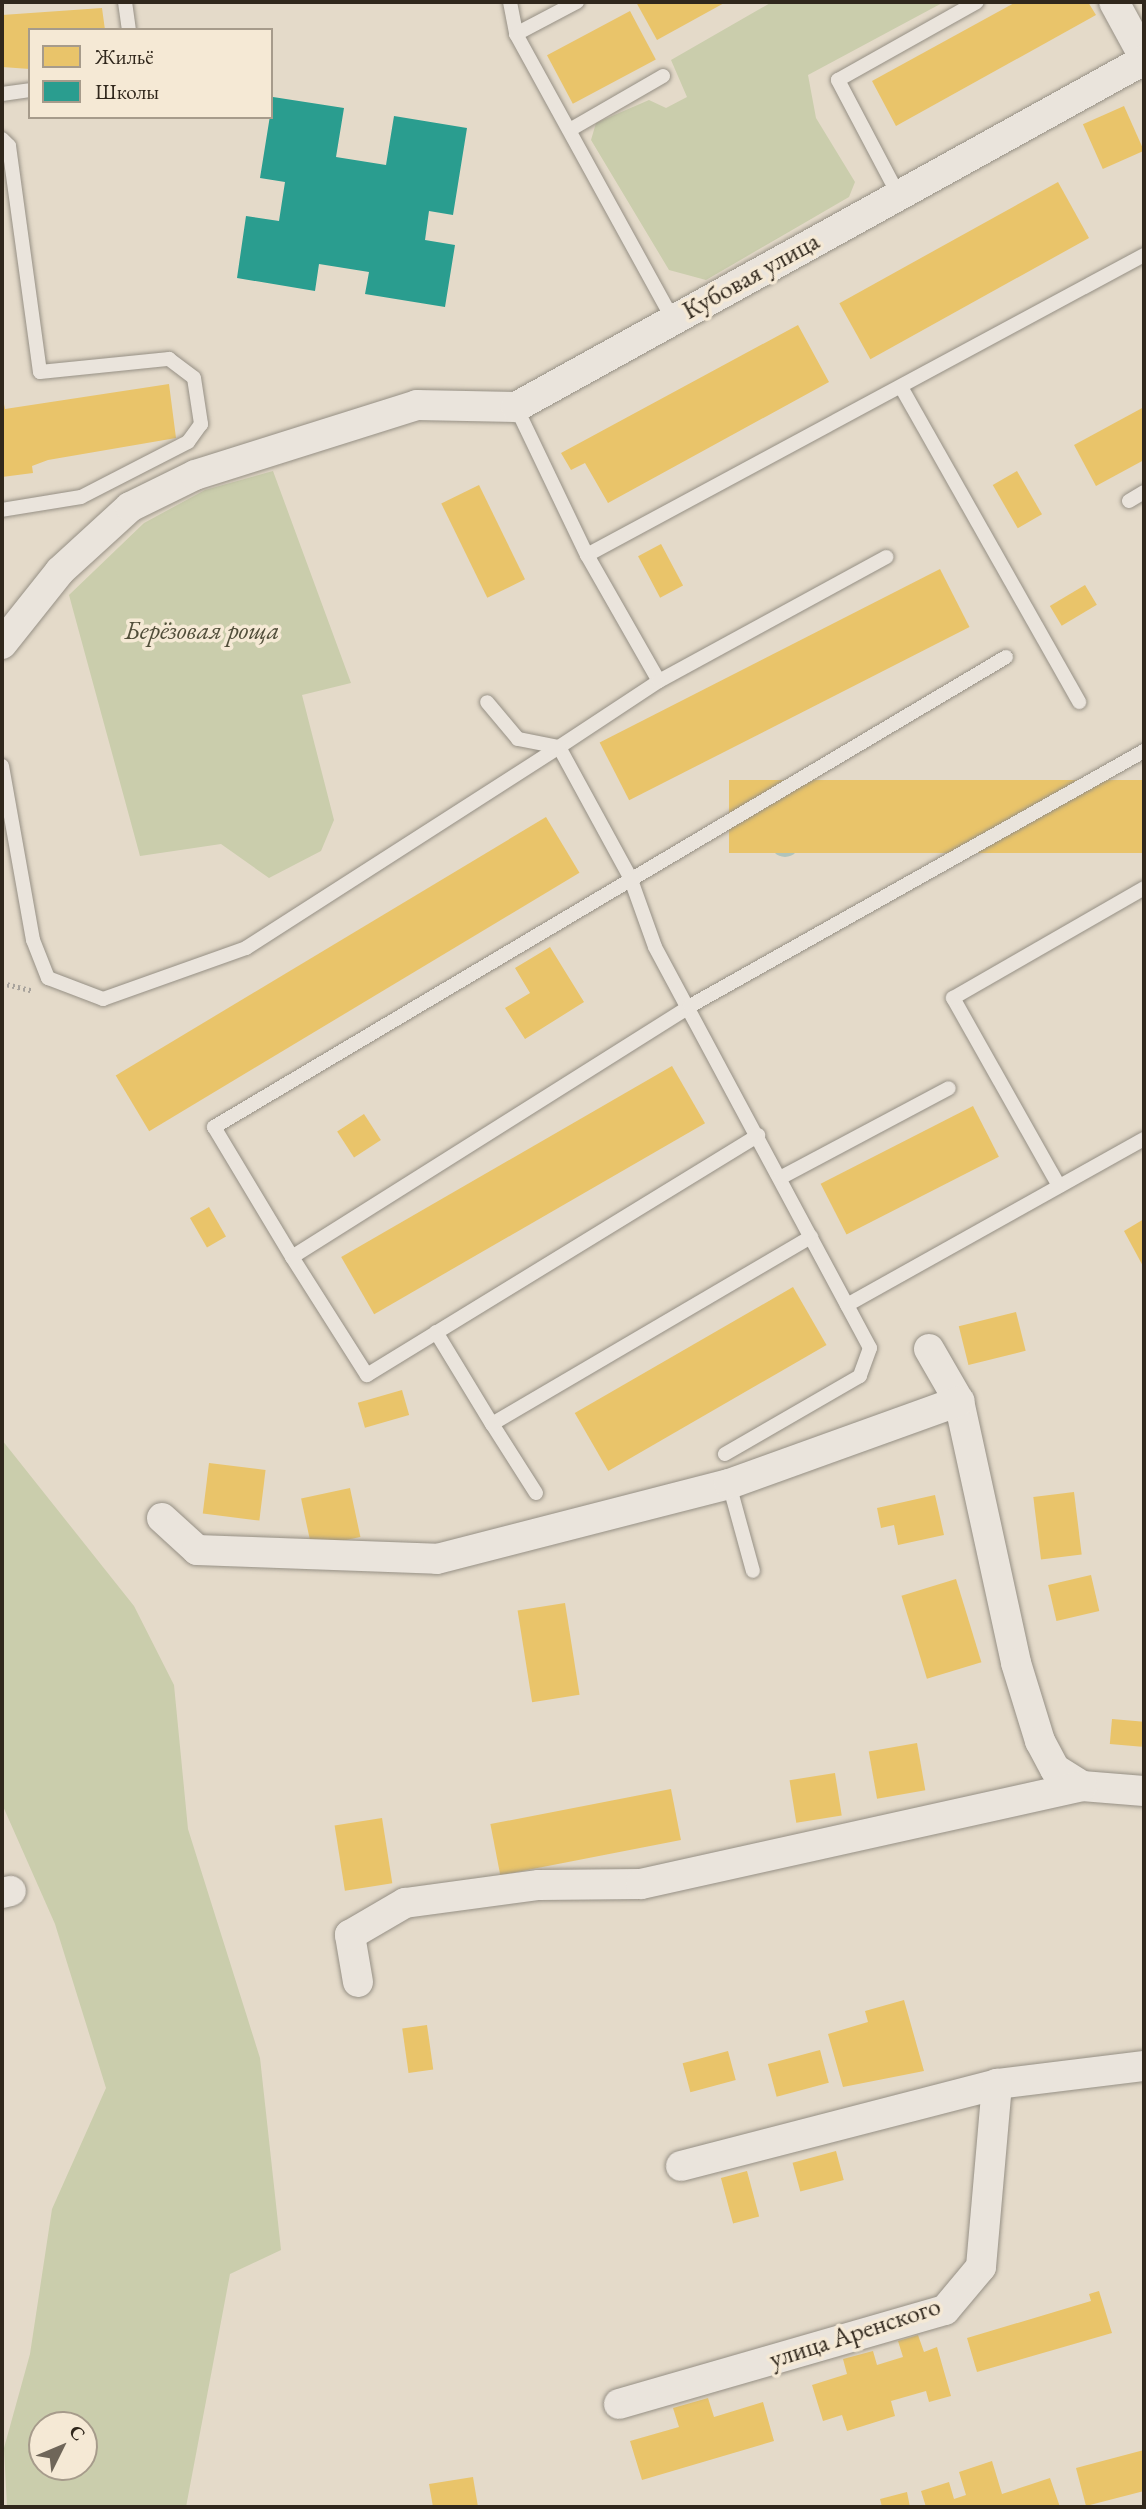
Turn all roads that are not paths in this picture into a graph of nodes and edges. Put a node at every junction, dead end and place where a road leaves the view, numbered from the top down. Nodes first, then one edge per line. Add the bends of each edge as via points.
1 (124, 2) edge
2 (510, 2) edge
3 (577, 2) edge
4 (977, 2) edge
5 (1114, 2) edge
6 (130, 28) edge
7 (516, 34) junction
8 (1144, 58) edge
9 (663, 76) dead end
10 (28, 90) edge
11 (2, 94) edge
12 (573, 128) junction
13 (2, 139) edge
14 (898, 194) junction
15 (1144, 255) edge
16 (673, 320) junction
17 (901, 387) junction
18 (516, 407) junction
19 (1144, 492) edge
20 (1129, 501) dead end
21 (2, 510) edge
22 (587, 555) junction
23 (886, 557) dead end
24 (2, 644) edge
25 (1006, 657) dead end
26 (659, 681) junction
27 (487, 702) dead end
28 (1079, 702) dead end
29 (559, 747) junction
30 (1144, 751) edge
31 (2, 766) edge
32 (630, 877) junction
33 (1144, 888) edge
34 (690, 1006) junction
35 (950, 1088) dead end
36 (758, 1136) junction
37 (1144, 1139) edge
38 (780, 1178) junction
39 (1059, 1186) junction
40 (811, 1237) junction
41 (292, 1257) junction
42 (847, 1305) junction
43 (436, 1332) junction
44 (929, 1349) dead end
45 (959, 1401) junction
46 (492, 1424) junction
47 (725, 1454) dead end
48 (729, 1484) junction
49 (536, 1493) dead end
50 (162, 1518) dead end
51 (753, 1571) dead end
52 (1082, 1786) junction
53 (1144, 1791) edge
54 (358, 1982) dead end
55 (1144, 2066) edge
56 (997, 2084) junction
57 (681, 2166) dead end
58 (619, 2404) dead end

1 - 6 lane
2 - 7 lane, Кубовая улица
3 - 7 lane
4 - 14 lane via 838,80
5 - 8 street, Кубовая улица
7 - 12 lane, Кубовая улица
8 - 14 street, Кубовая улица
9 - 12 lane
10 - 11 lane
12 - 16 lane, Кубовая улица
13 - 21 lane via 9,146 40,372 169,359 194,378 201,424 188,442 81,497
14 - 16 street, Кубовая улица
15 - 17 lane
16 - 18 street
17 - 22 lane
17 - 28 lane
18 - 22 lane
18 - 24 street via 417,405 195,475 130,507 60,571
19 - 20 lane
22 - 26 lane
23 - 26 lane
25 - 32 lane
26 - 29 lane
27 - 29 lane via 518,739
29 - 31 lane via 246,948 103,999 48,978 33,940
29 - 32 lane
30 - 34 lane
32 - 34 lane via 655,947
32 - 41 lane via 214,1127
33 - 39 lane via 953,998
34 - 36 lane
34 - 41 lane
35 - 38 lane
36 - 38 lane
36 - 43 lane
37 - 39 lane
38 - 40 lane
39 - 42 lane
40 - 42 lane
40 - 46 lane
41 - 43 lane via 367,1375
42 - 47 lane via 870,1348 860,1376
43 - 46 lane
44 - 45 street
45 - 48 street
45 - 52 street via 1016,1663 1040,1741 1055,1769
46 - 49 lane
48 - 50 street via 437,1559 197,1550
48 - 51 lane
52 - 53 street
52 - 54 street via 641,1884 539,1885 405,1903 350,1935
55 - 56 street
56 - 57 street
56 - 58 street, улица Аренского via 981,2267 945,2310

